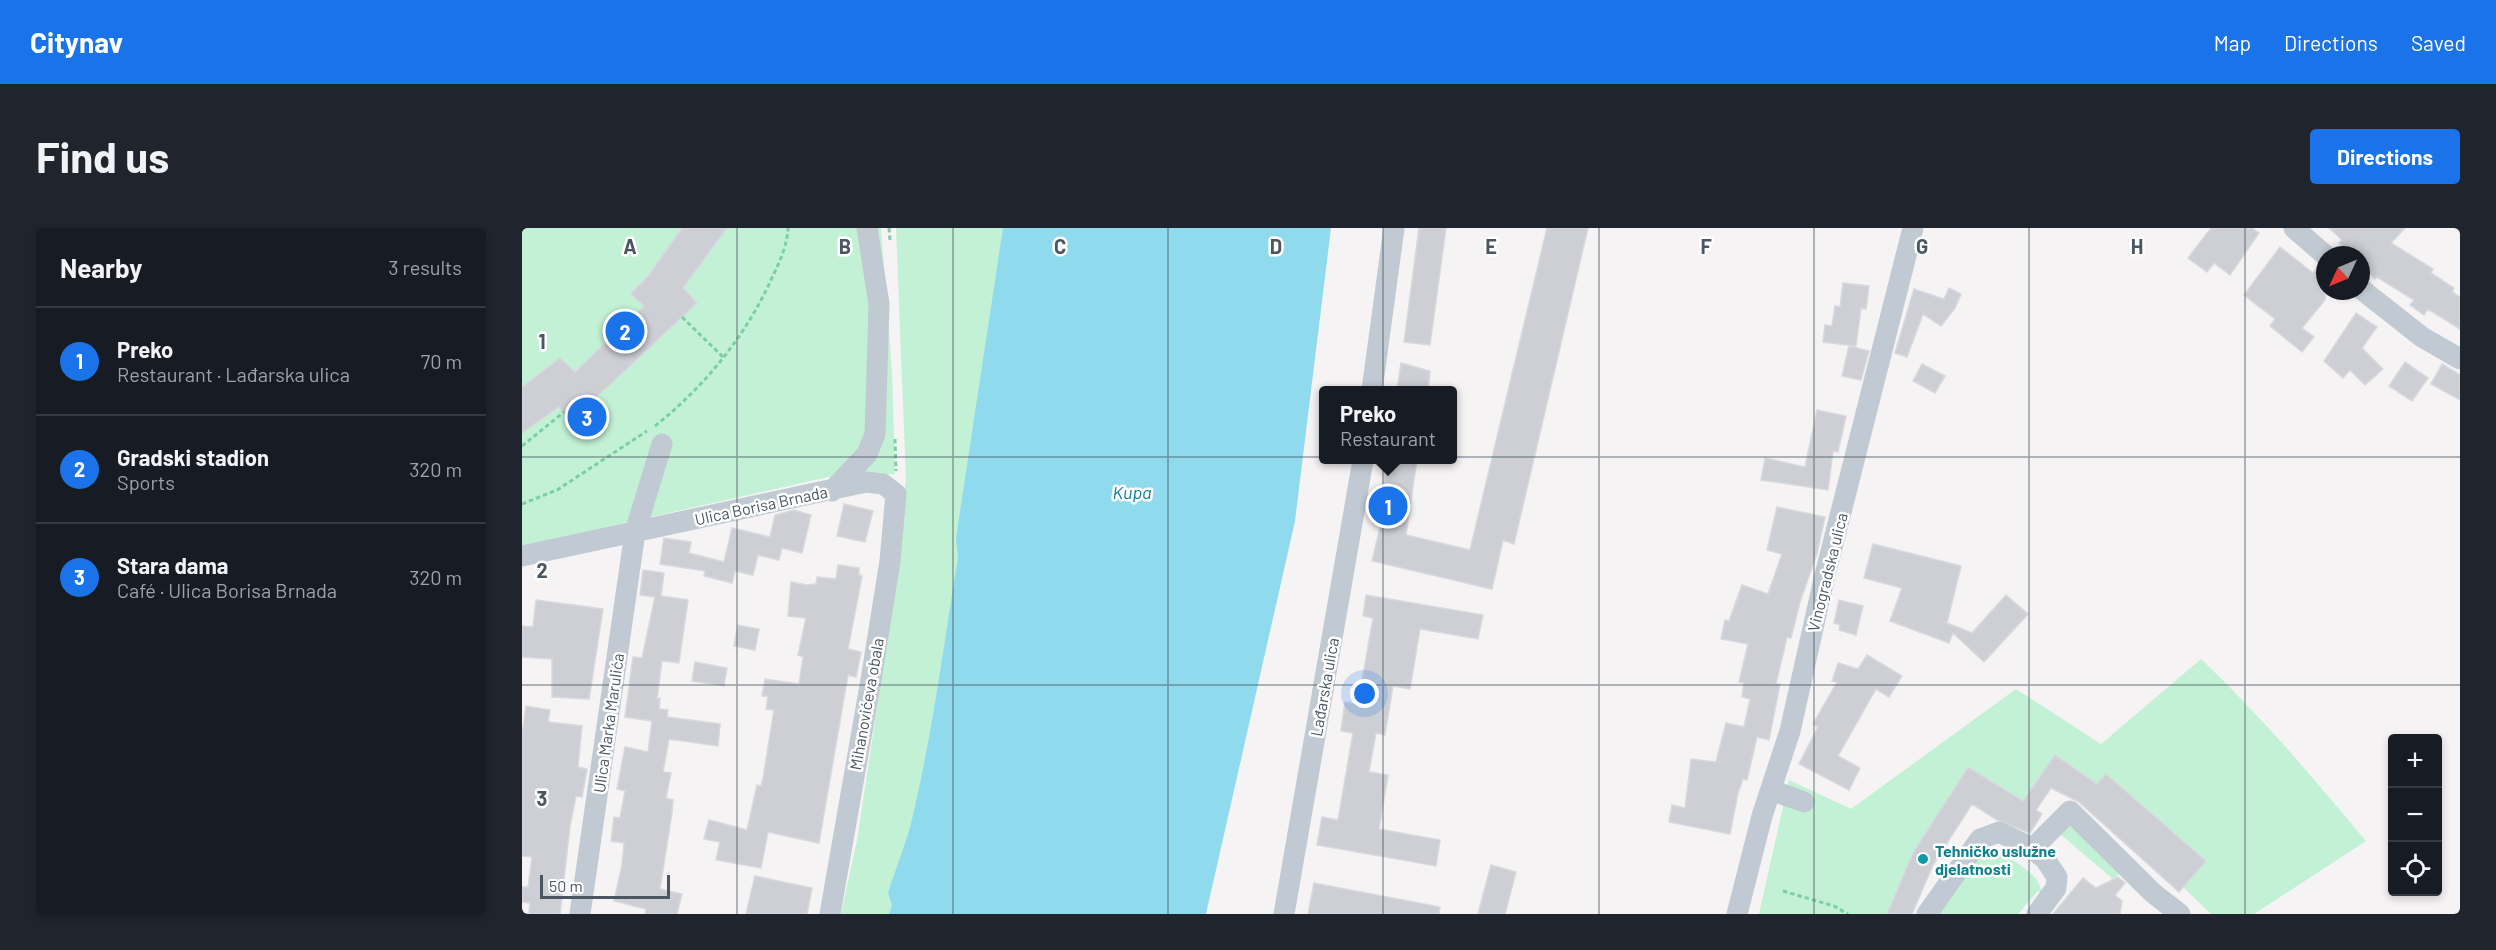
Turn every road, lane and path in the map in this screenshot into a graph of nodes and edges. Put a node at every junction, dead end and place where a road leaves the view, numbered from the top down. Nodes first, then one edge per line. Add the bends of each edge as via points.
1 (788, 228) edge
2 (867, 228) edge
3 (1394, 228) edge
4 (1913, 228) edge
5 (2294, 228) edge
6 (2316, 247) edge
7 (2370, 296) edge
8 (682, 317) dead end
9 (723, 357) junction
10 (2460, 359) edge
11 (1373, 386) edge
12 (564, 412) dead end
13 (662, 444) dead end
14 (522, 446) edge
15 (1362, 464) edge
16 (831, 491) junction
17 (522, 504) edge
18 (635, 532) junction
19 (522, 556) edge
20 (1771, 790) junction
21 (1804, 802) dead end
22 (2028, 846) junction
23 (1783, 891) dead end
24 (1934, 911) edge
25 (580, 914) edge
26 (830, 914) edge
27 (1284, 914) edge
28 (1737, 914) edge
29 (1848, 914) edge
30 (2037, 914) edge
31 (2180, 914) edge

1 - 9 path via 779,264 755,314
2 - 16 street, Ulica Borisa Brnada via 879,304 875,434 867,454
3 - 11 street
4 - 20 street, Vinogradska ulica via 1790,730
5 - 6 street
7 - 10 street via 2422,337
8 - 9 path
9 - 17 path via 693,392 654,427 557,490
12 - 14 path
13 - 18 street, Ulica Marka Marulića
15 - 27 street, Lađarska ulica
16 - 18 street, Ulica Borisa Brnada
16 - 26 street, Mihanovićeva obala via 866,482 883,484 896,494 890,561
18 - 19 street, Ulica Borisa Brnada
18 - 25 street, Ulica Marka Marulića
20 - 21 street
20 - 28 street, Vinogradska ulica
22 - 24 street via 1998,832 1980,839
22 - 30 street via 2045,859 2057,877 2056,888
22 - 31 street via 2042,841 2070,811 2153,893
23 - 29 path

